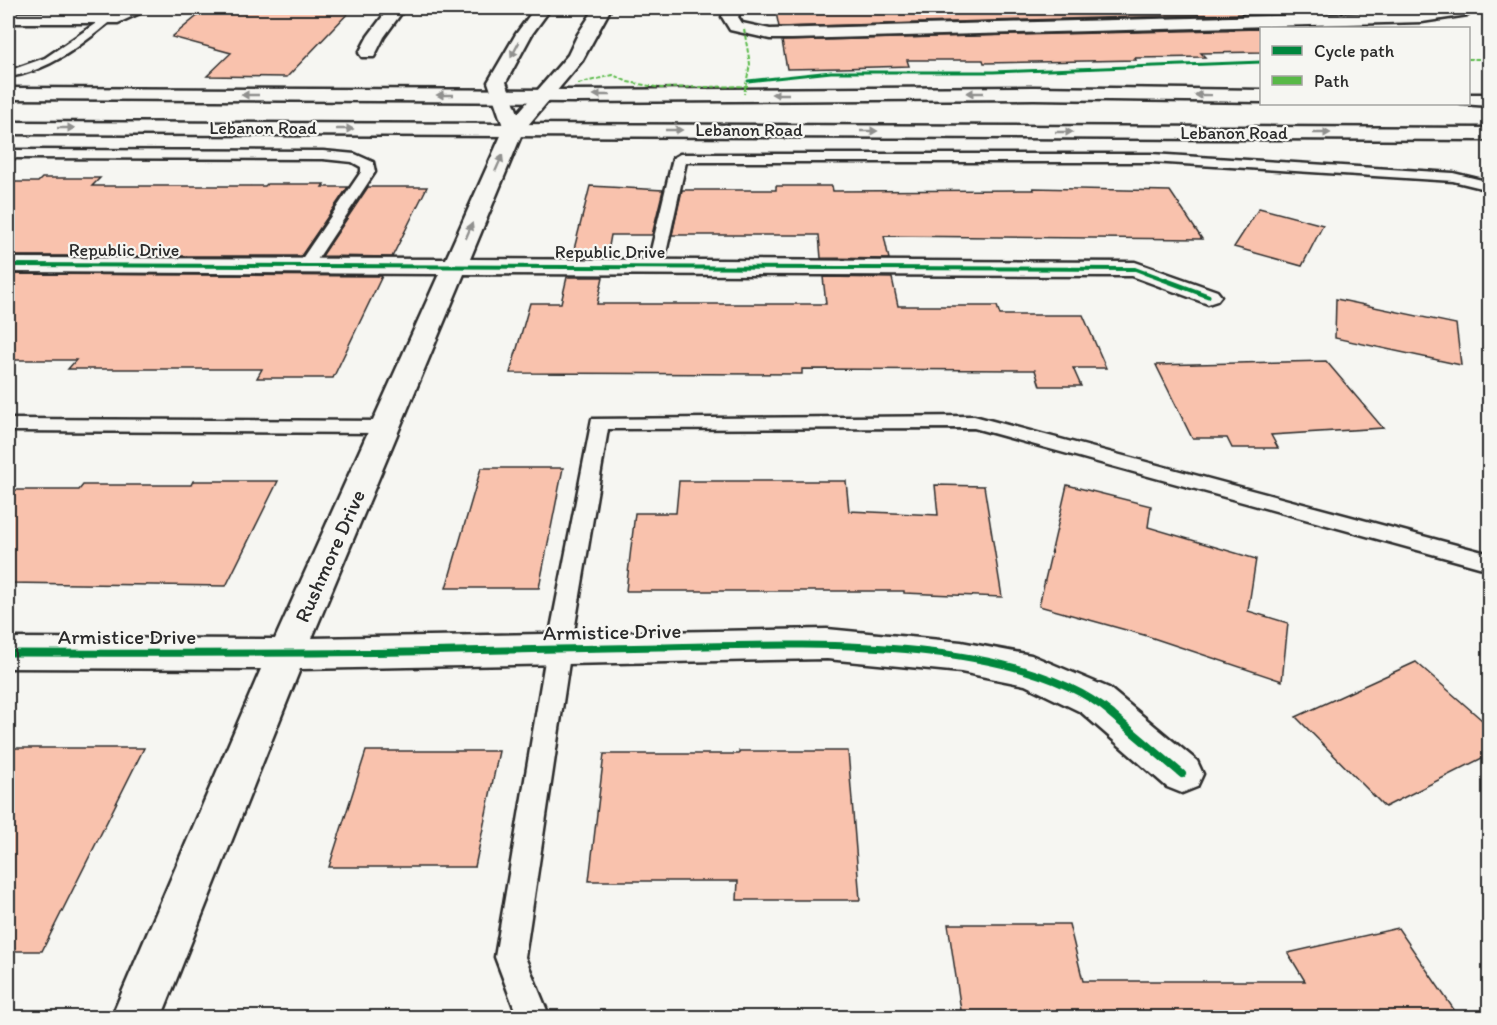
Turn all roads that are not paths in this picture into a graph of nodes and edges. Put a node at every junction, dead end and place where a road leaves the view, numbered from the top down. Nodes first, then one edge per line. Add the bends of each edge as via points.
1 (143, 8) edge
2 (397, 8) edge
3 (543, 8) edge
4 (603, 8) edge
5 (1465, 8) edge
6 (733, 15) edge
7 (8, 18) edge
8 (113, 18) junction
9 (368, 53) dead end
10 (8, 74) edge
11 (8, 94) edge
12 (504, 96) junction
13 (544, 96) junction
14 (1260, 96) edge
15 (1470, 100) edge
16 (1490, 100) edge
17 (8, 128) edge
18 (514, 129) junction
19 (1490, 134) edge
20 (8, 154) edge
21 (1490, 186) edge
22 (8, 265) edge
23 (305, 266) junction
24 (454, 267) junction
25 (655, 267) junction
26 (1208, 296) dead end
27 (8, 425) edge
28 (386, 428) junction
29 (1490, 562) edge
30 (559, 649) junction
31 (8, 653) edge
32 (287, 654) junction
33 (1182, 774) dead end
34 (136, 1017) edge
35 (534, 1017) edge

1 - 8 street
2 - 9 street
3 -> 12 street via 497,82
4 - 13 street, Rushmore Drive via 576,57
5 - 6 street via 1462,12 1422,17 817,34 770,34 744,29
7 - 8 street
8 - 10 lane via 52,60
12 -> 11 street, Lebanon Road
12 - 13 street, Lebanon Road
12 - 18 street
14 -> 13 street, Lebanon Road
13 - 18 street, Rushmore Drive
15 - 16 street
17 -> 18 street, Lebanon Road
18 -> 19 street, Lebanon Road
24 -> 18 street, Rushmore Drive
20 - 23 lane via 323,155 355,158 368,165 368,172
21 - 25 lane via 1453,177 1151,158 680,158
22 - 23 street, Republic Drive
23 - 24 street, Republic Drive
24 - 25 street, Republic Drive
24 - 28 street, Rushmore Drive
25 - 26 street, Republic Drive via 1135,269
27 - 28 lane
28 - 32 street, Rushmore Drive
29 - 30 lane via 974,422 599,423
30 - 32 street, Armistice Drive
30 - 33 street, Armistice Drive via 827,644 961,657 1031,671 1095,700
30 - 35 lane via 510,957
31 - 32 street, Armistice Drive
32 - 34 street, Rushmore Drive

